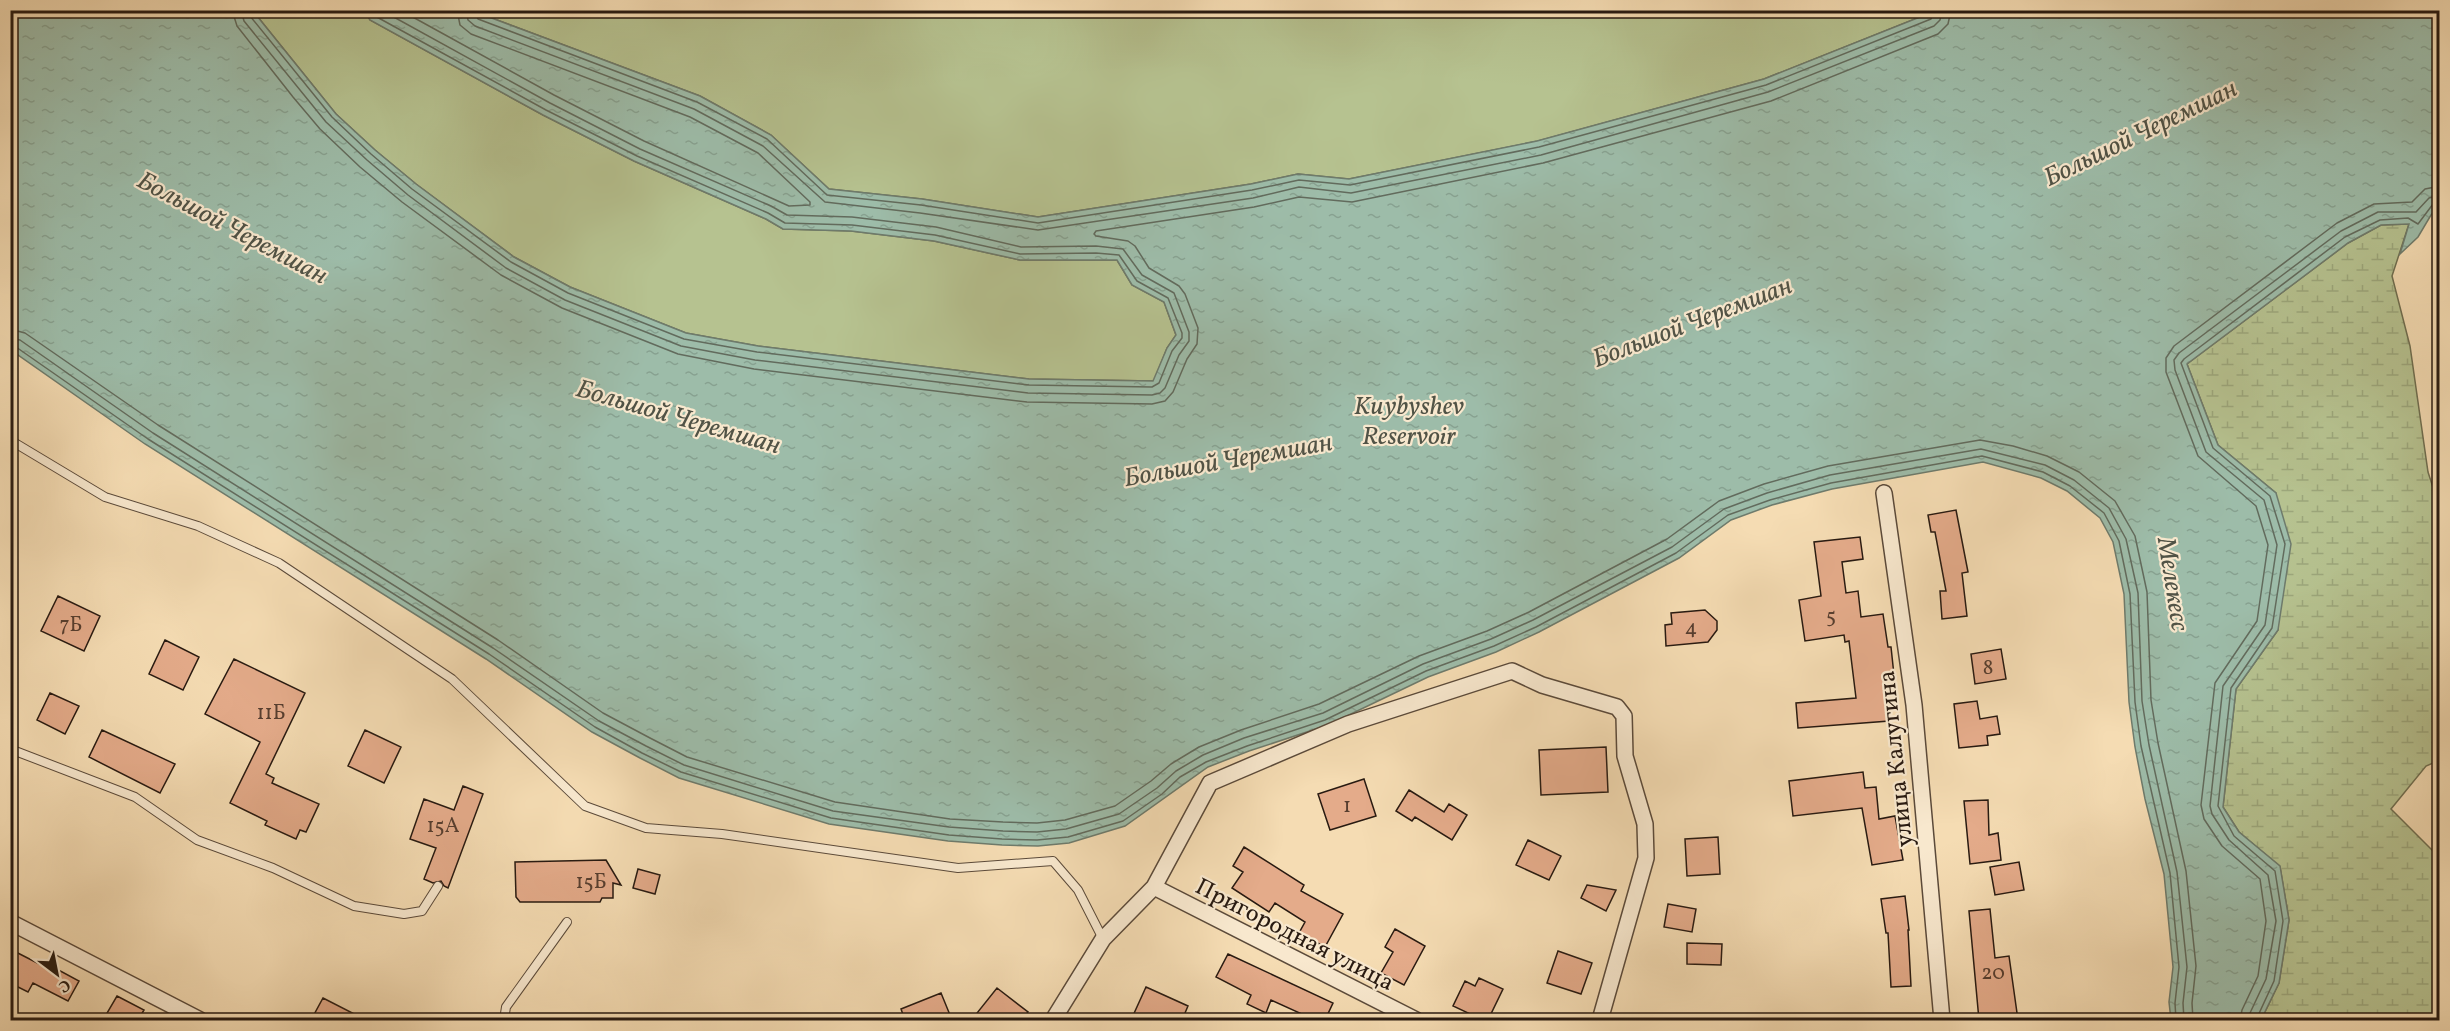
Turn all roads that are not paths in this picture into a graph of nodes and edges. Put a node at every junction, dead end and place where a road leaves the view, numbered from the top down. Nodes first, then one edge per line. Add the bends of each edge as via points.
1 (10, 440) edge
2 (1884, 494) dead end
3 (10, 749) edge
4 (438, 886) dead end
5 (1154, 887) junction
6 (10, 922) edge
7 (567, 922) dead end
8 (1104, 939) junction
9 (200, 1020) edge
10 (504, 1020) edge
11 (1053, 1020) edge
12 (1416, 1020) edge
13 (1600, 1020) edge
14 (1942, 1020) edge

1 - 8 lane via 105,497 198,526 279,562 452,679 585,806 646,828 723,834 958,868 1053,861 1078,890
2 - 14 street, улица Калугина via 1914,705
3 - 4 lane via 135,797 197,840 273,868 354,906 404,914 422,911
5 - 8 street
5 - 12 street, Пригородная улица
5 - 13 street via 1210,783 1348,724 1512,670 1542,685 1617,707 1624,716 1625,756 1645,824 1646,858
6 - 9 street
7 - 10 lane via 506,1007
8 - 11 street

